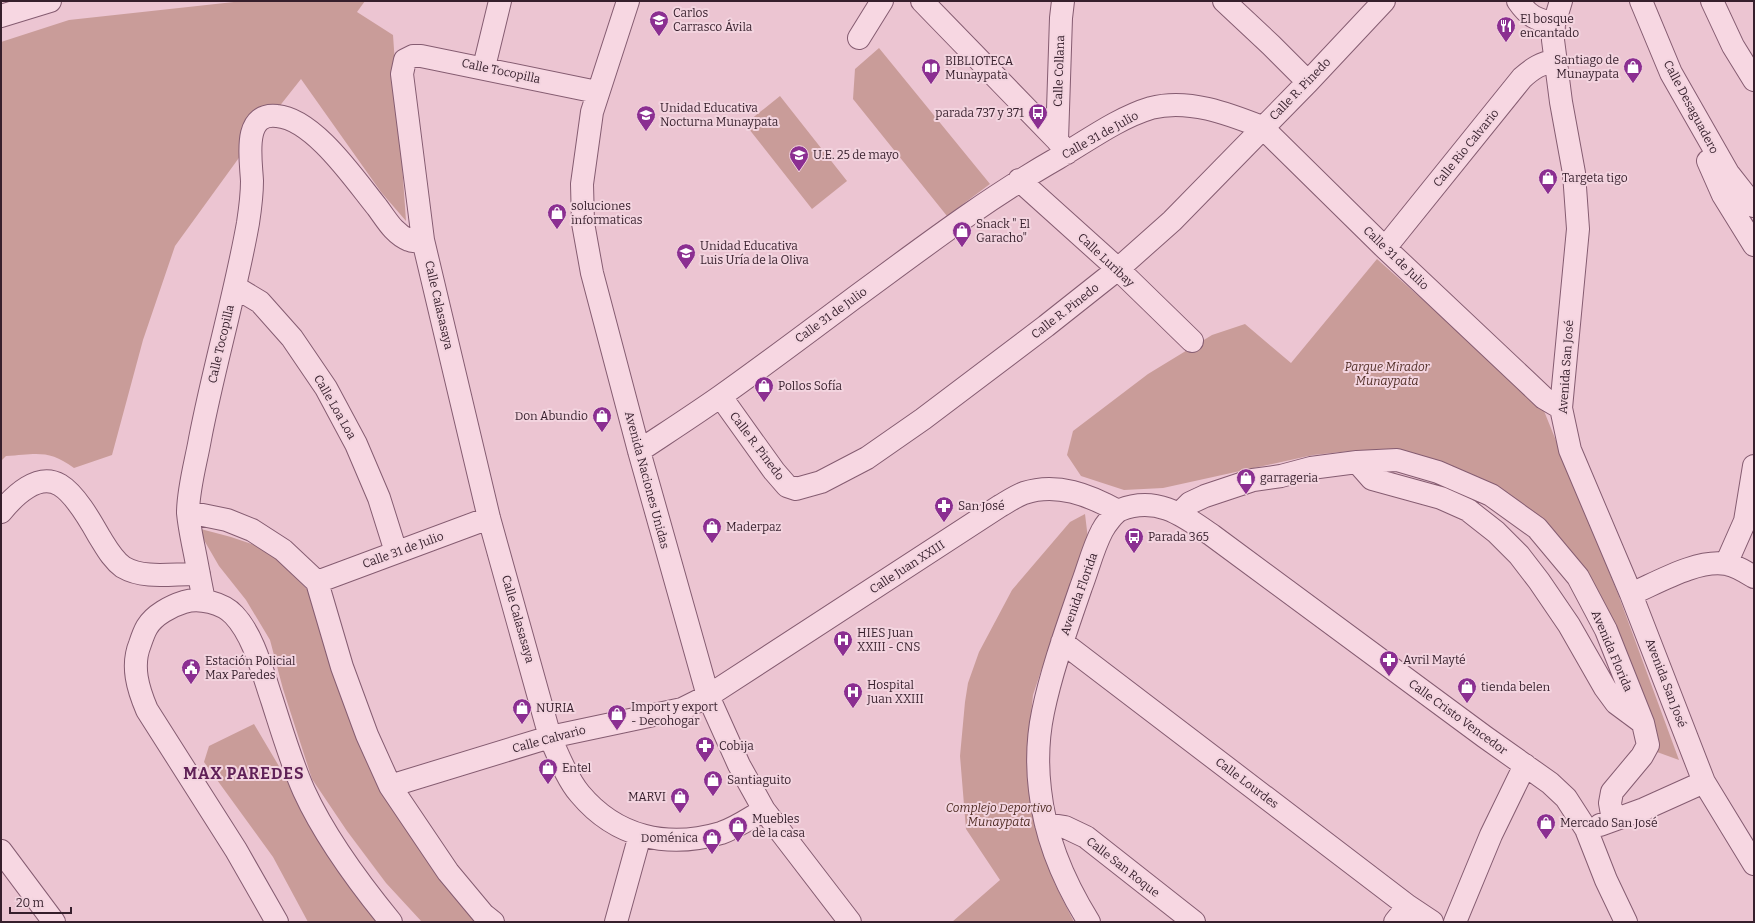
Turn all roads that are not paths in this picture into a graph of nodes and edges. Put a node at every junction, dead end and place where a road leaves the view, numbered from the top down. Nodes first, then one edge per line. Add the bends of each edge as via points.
1 (50, 1) edge
2 (500, 1) edge
3 (628, 1) edge
4 (882, 1) edge
5 (922, 1) edge
6 (1063, 1) edge
7 (1224, 1) edge
8 (1384, 1) edge
9 (1518, 1) edge
10 (1561, 1) edge
11 (1641, 1) edge
12 (1712, 1) edge
13 (1, 16) edge
14 (1554, 24) junction
15 (859, 38) dead end
16 (405, 60) joint
17 (1555, 61) junction
18 (484, 67) junction
19 (1671, 73) junction
20 (1754, 80) edge
21 (1308, 82) junction
22 (598, 92) junction
23 (1262, 127) junction
24 (1062, 147) junction
25 (1019, 180) junction
26 (1754, 206) edge
27 (423, 240) junction
28 (1754, 245) edge
29 (1385, 248) junction
30 (1118, 269) junction
31 (235, 287) junction
32 (1192, 341) dead end
33 (721, 397) junction
34 (1561, 408) junction
35 (639, 451) junction
36 (1357, 462) junction
37 (1754, 466) edge
38 (1118, 511) junction
39 (1, 512) edge
40 (188, 512) junction
41 (1180, 513) junction
42 (489, 518) junction
43 (1750, 518) edge
44 (396, 552) junction
45 (1726, 564) junction
46 (199, 574) junction
47 (1754, 577) edge
48 (317, 582) junction
49 (1631, 594) junction
50 (204, 600) junction
51 (1062, 642) junction
52 (708, 696) junction
53 (1643, 723) junction
54 (550, 737) junction
55 (1525, 765) junction
56 (1704, 782) junction
57 (390, 786) junction
58 (764, 810) junction
59 (1613, 820) junction
60 (1046, 824) junction
61 (1586, 829) junction
62 (640, 836) junction
63 (1, 851) edge
64 (1754, 864) edge
65 (1402, 914) edge
66 (54, 922) edge
67 (277, 922) edge
68 (391, 922) edge
69 (493, 922) edge
70 (616, 922) edge
71 (850, 922) edge
72 (1089, 922) edge
73 (1194, 922) edge
74 (1432, 922) edge
75 (1455, 922) edge
76 (1626, 922) edge

1 - 13 street
2 - 18 street
3 - 22 street, Avenida Naciones Unidas
4 - 15 street
5 - 24 street
6 - 24 street, Calle Collana
7 - 21 street
8 - 21 street, Calle R. Pinedo
9 - 14 street via 1535,19
10 - 14 street, Avenida San José
11 - 19 street, Calle Desaguadero
12 - 20 street via 1733,46
14 - 17 street, Avenida San José
16 - 18 street, Calle Tocopilla via 421,56
16 - 27 street, Calle Calasasaya via 402,74
17 - 29 street, Calle Rio Calvario via 1545,62 1533,68 1522,78
17 - 34 street, Avenida San José via 1574,173 1578,229
18 - 22 street, Calle Tocopilla
19 - 26 street, Calle Desaguadero via 1728,173
19 - 28 street via 1723,195
21 - 23 street, Calle R. Pinedo
22 - 35 street, Avenida Naciones Unidas via 592,112 582,184 583,223 592,273
23 - 24 street, Calle 31 de Julio via 1240,118 1200,108 1153,108
23 - 29 street, Calle 31 de Julio
23 - 30 street, Calle R. Pinedo via 1172,221
24 - 25 street, Calle 31 de Julio
25 - 30 street, Calle Luribay
25 - 33 street, Calle 31 de Julio via 948,229
27 - 31 street, Calle Tocopilla via 412,241 393,228 337,157 309,130 289,118 268,115 260,118 252,135 252,182 248,221
27 - 42 street, Calle Calasasaya
29 - 34 street, Calle 31 de Julio via 1544,398
30 - 32 street, Calle Luribay
30 - 33 street, Calle R. Pinedo via 923,419 866,458 816,484 796,489 787,486
31 - 40 street, Calle Tocopilla via 203,423
31 - 44 street, Calle Loa Loa via 260,302 292,338 326,388 356,444 379,498
33 - 35 street, Calle 31 de Julio
34 - 49 street, Avenida San José via 1570,450
35 - 52 street, Avenida Naciones Unidas
36 - 41 street, Avenida Florida via 1311,468 1254,480 1205,496 1190,503
36 - 53 street, Avenida Florida via 1372,479 1441,498 1468,510 1496,532 1519,554 1539,581 1616,703
36 - 53 street, Avenida Florida via 1397,460 1438,472 1491,494 1537,528 1578,577 1606,630
37 - 43 street
38 - 41 street via 1133,506 1153,505
38 - 51 street, Avenida Florida via 1102,530
38 - 52 street, Calle Juan XXIII via 1099,500 1075,492 1047,489 1023,493
39 - 46 street via 19,492 36,483 59,484 83,510 111,555 124,567 147,574
40 - 46 street, Calle Tocopilla
40 - 48 street via 227,520 252,530 283,550
41 - 55 street, Calle Cristo Vencedor
42 - 44 street, Calle 31 de Julio
42 - 54 street, Calle Calasasaya
43 - 45 street
44 - 48 street, Calle 31 de Julio
45 - 47 street
45 - 49 street via 1696,567
46 - 50 street, Calle Tocopilla
48 - 57 street via 342,667
49 - 56 street, Avenida San José
50 - 67 street via 186,601 168,608 147,626 137,653 136,673 139,692 147,710 236,850
50 - 68 street via 234,615 248,635 304,792 329,836
51 - 60 street, Avenida Florida via 1043,713 1038,755 1040,790
51 - 65 street, Calle Lourdes
52 - 54 street, Calle Calvario via 682,709
52 - 58 street, Avenida Naciones Unidas via 739,765
53 - 59 street, Avenida Florida via 1648,745 1612,792 1610,803
54 - 57 street, Calle Calvario
54 - 62 street, Calle Calasasaya via 579,794 608,820
55 - 61 street, Calle Cristo Vencedor via 1566,798
55 - 75 street via 1491,835
56 - 59 street
56 - 64 street
57 - 69 street via 448,872 483,914
58 - 62 street, Calle Calasasaya via 721,832 693,838 661,840
58 - 71 street, Avenida Naciones Unidas
59 - 61 street
60 - 72 street, Avenida Florida via 1074,898
60 - 73 street, Calle San Roque via 1065,827 1086,837
61 - 76 street, Calle Cristo Vencedor
62 - 70 street
63 - 66 street
65 - 74 street, Calle Lourdes

